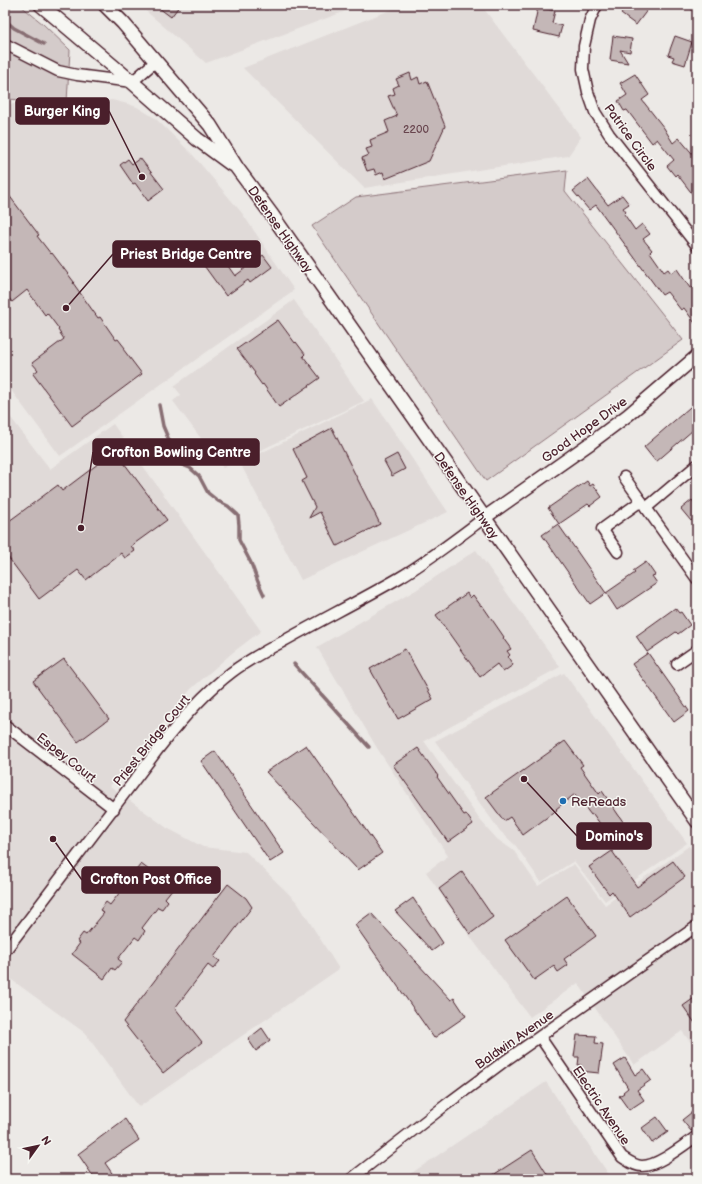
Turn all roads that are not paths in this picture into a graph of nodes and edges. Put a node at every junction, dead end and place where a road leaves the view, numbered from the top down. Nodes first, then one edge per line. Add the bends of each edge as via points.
1 (41, 5) edge
2 (105, 5) edge
3 (597, 5) edge
4 (5, 44) edge
5 (156, 61) junction
6 (132, 82) junction
7 (237, 168) junction
8 (697, 246) edge
9 (697, 356) edge
10 (697, 465) edge
11 (624, 476) dead end
12 (644, 504) junction
13 (484, 518) junction
14 (618, 552) dead end
15 (697, 579) edge
16 (697, 650) edge
17 (677, 664) dead end
18 (5, 725) edge
19 (114, 809) junction
20 (697, 821) edge
21 (697, 926) edge
22 (5, 951) edge
23 (540, 1037) junction
24 (697, 1136) edge
25 (351, 1179) edge

1 - 6 main road, Defense Highway
2 - 5 main road, Defense Highway
3 - 8 street, Patrice Circle via 590,20 584,46 583,69 595,112
4 - 6 street via 58,71
5 - 6 street
5 - 7 main road, Defense Highway via 210,125
6 - 7 main road, Defense Highway via 197,139
7 - 13 main road, Defense Highway
9 - 13 street, Good Hope Drive via 592,442
10 - 12 street
11 - 12 street
12 - 14 street via 602,529
12 - 15 street
13 - 19 street, Priest Bridge Court via 399,577 233,671 182,719
13 - 20 main road, Defense Highway
16 - 17 street
18 - 19 street, Espey Court
19 - 22 street, Priest Bridge Court
21 - 23 street, Baldwin Avenue
23 - 24 street, Electric Avenue via 622,1157 642,1166 652,1164 664,1159
23 - 25 street, Baldwin Avenue via 447,1104

